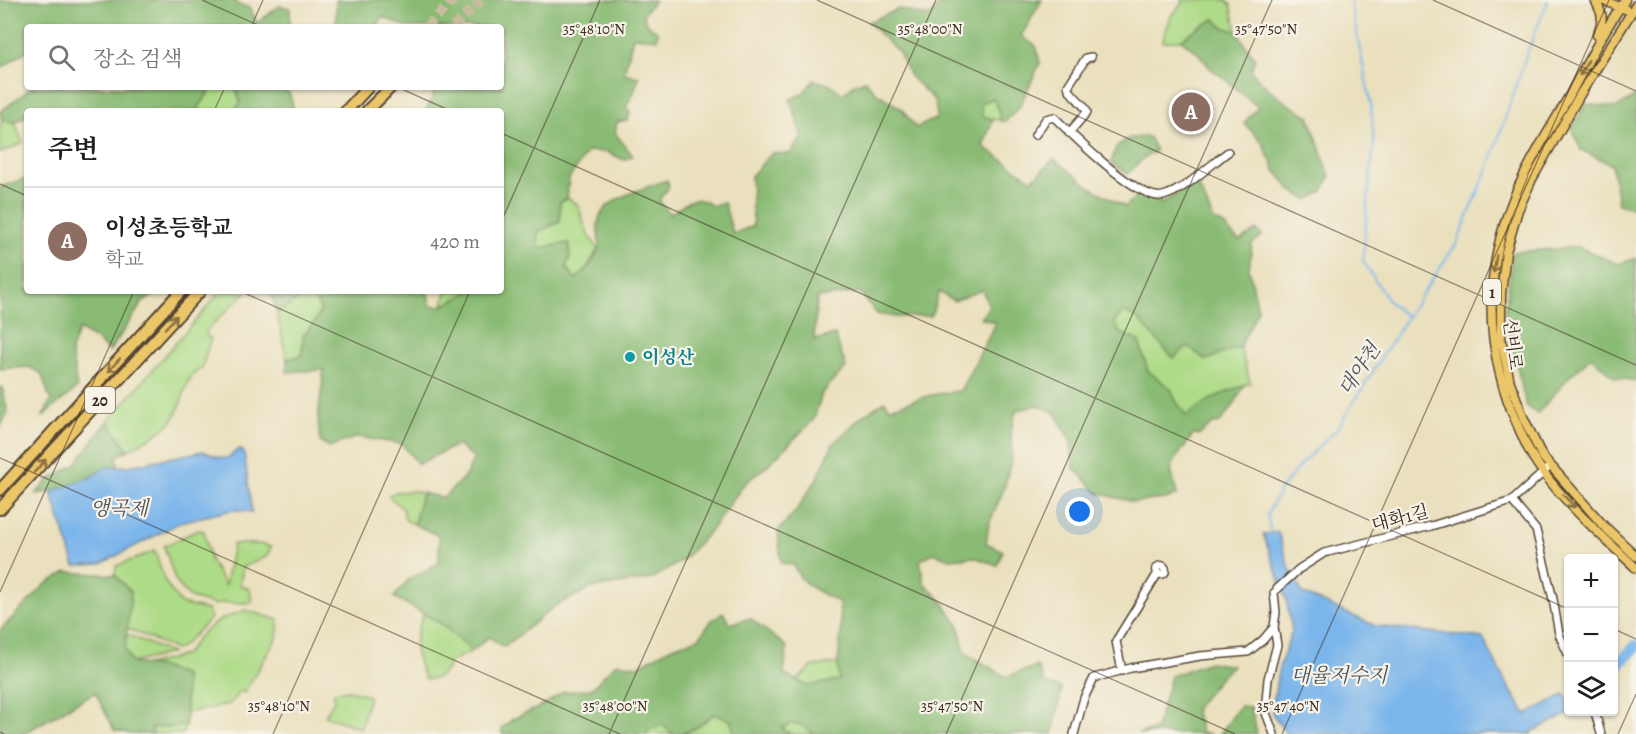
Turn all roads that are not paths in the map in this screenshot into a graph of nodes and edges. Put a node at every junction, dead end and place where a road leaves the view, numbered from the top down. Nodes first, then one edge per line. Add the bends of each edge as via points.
1 (1594, 0) edge
2 (1602, 0) edge
3 (1622, 3) edge
4 (1633, 8) edge
5 (1601, 39) junction
6 (1091, 57) dead end
7 (365, 90) edge
8 (388, 90) edge
9 (349, 108) edge
10 (370, 108) edge
11 (1069, 133) junction
12 (1035, 135) dead end
13 (1228, 152) dead end
14 (178, 294) edge
15 (197, 294) edge
16 (1551, 466) junction
17 (1543, 472) junction
18 (0, 490) edge
19 (1512, 501) junction
20 (0, 509) edge
21 (1636, 556) edge
22 (1636, 568) edge
23 (1158, 573) dead end
24 (1274, 627) junction
25 (1564, 644) edge
26 (1122, 671) junction
27 (1596, 716) edge
28 (1074, 734) edge
29 (1274, 734) edge
30 (1601, 734) edge

1 - 5 main road via 1602,15 1597,35
2 - 3 main road
3 - 4 main road
3 - 5 main road, 선비로 / 1
4 - 16 main road, 선비로 / 1 via 1532,179 1506,252 1501,338 1510,382 1542,456
5 -> 17 main road, 선비로 / 1 via 1525,173 1499,242 1494,271 1492,327 1497,366 1508,403 1532,458
6 - 11 street via 1086,58 1068,86 1087,112
7 - 9 highway
8 - 10 highway
11 - 12 street via 1054,117 1046,119
11 - 13 street via 1108,168 1151,195 1162,197 1181,188
14 -> 18 highway, 20
20 -> 15 highway, 20
16 - 17 street, 대화1길
16 - 21 main road, 선비로 / 1
17 - 19 street, 대화1길
17 -> 22 main road, 선비로 / 1
19 - 24 street, 대화1길 via 1324,553 1276,591
19 - 25 street via 1536,530
23 - 26 street via 1116,641
24 - 26 street via 1248,652 1200,656
24 - 29 street via 1277,645 1266,701
26 - 28 street via 1094,678
27 - 30 street

